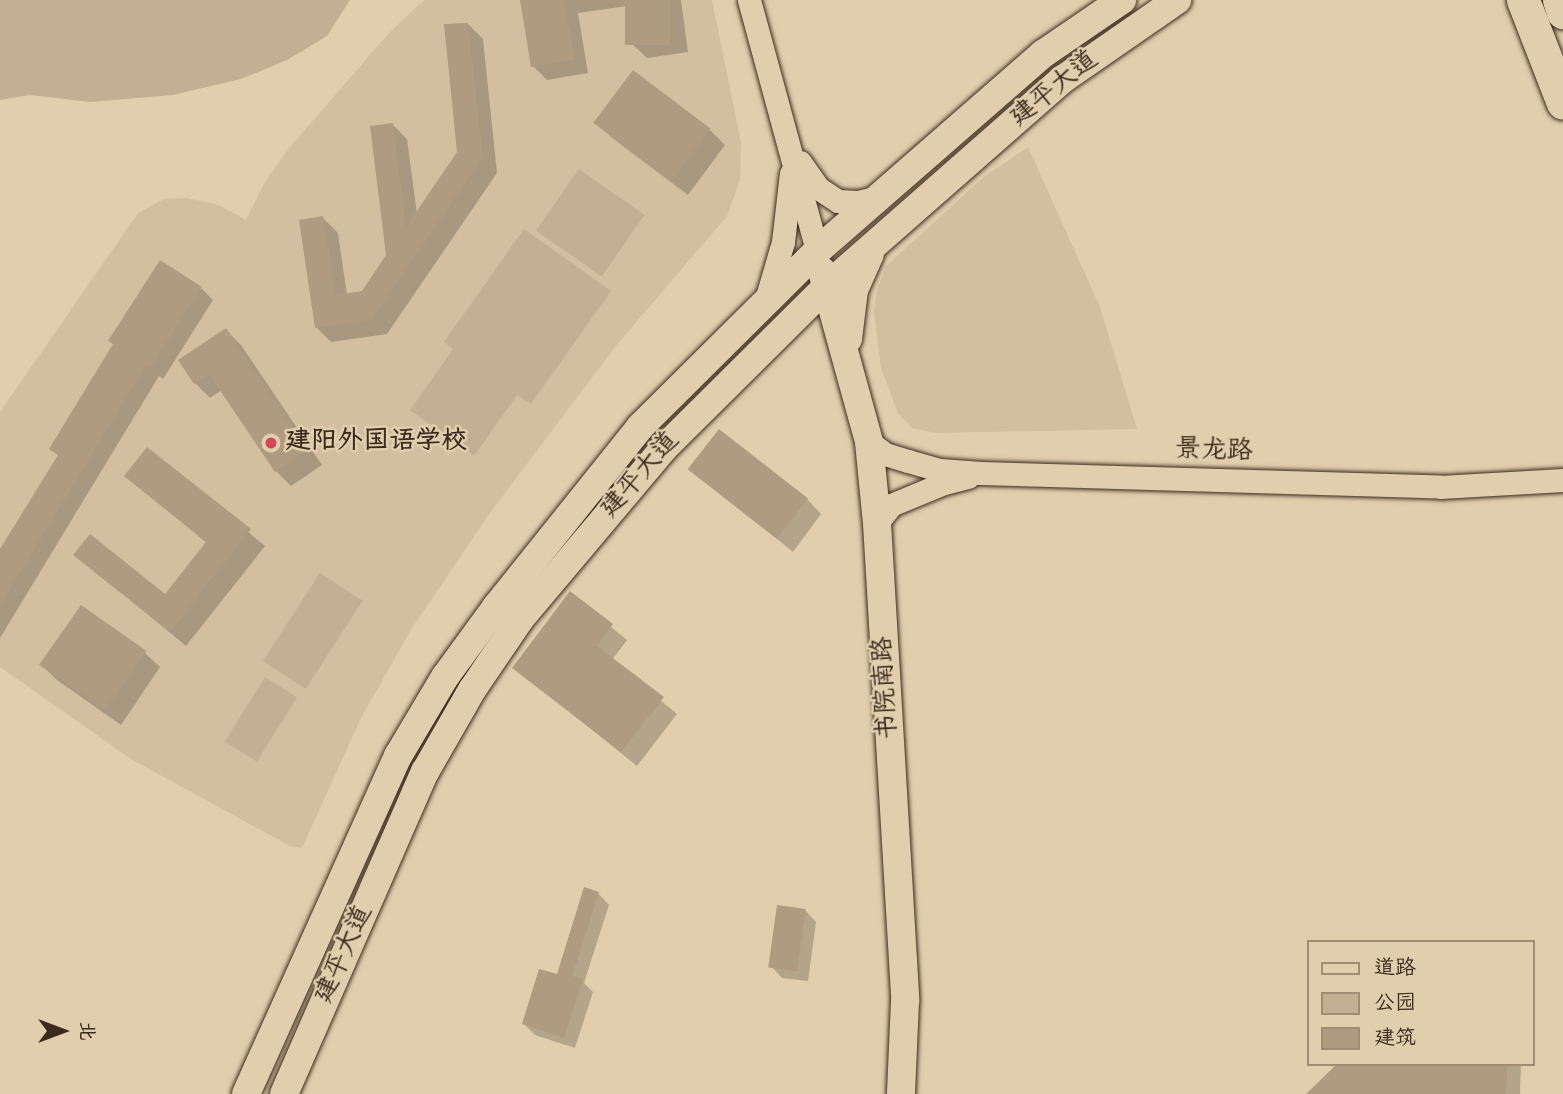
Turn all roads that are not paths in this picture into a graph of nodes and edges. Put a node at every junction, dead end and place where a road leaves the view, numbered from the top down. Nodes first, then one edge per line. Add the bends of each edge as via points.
1 (749, 0) edge
2 (1122, 0) edge
3 (1177, 0) edge
4 (1523, 0) edge
5 (1559, 0) edge
6 (1563, 12) edge
7 (1563, 103) edge
8 (792, 149) junction
9 (880, 197) junction
10 (878, 242) junction
11 (817, 251) junction
12 (826, 287) junction
13 (765, 303) junction
14 (773, 340) junction
15 (847, 362) junction
16 (869, 442) junction
17 (981, 473) junction
18 (1563, 480) edge
19 (1440, 487) junction
20 (1563, 494) edge
21 (877, 523) junction
22 (905, 1001) junction
23 (246, 1094) edge
24 (284, 1094) edge
25 (901, 1094) edge
26 (912, 1094) edge

1 - 8 street
2 - 9 main road, 建平大道 via 1043,54
3 - 10 main road, 建平大道 via 1063,79
4 - 7 highway
5 - 6 highway
8 - 9 street via 827,196 858,202
8 - 11 street
8 - 13 street via 783,242
9 - 11 main road, 建平大道
10 - 12 main road, 建平大道
10 - 15 main road via 854,290
11 - 12 main road, 书院南路
11 - 13 main road, 建平大道
12 - 14 main road, 建平大道
12 - 15 main road, 书院南路
13 - 23 main road, 建平大道 via 639,427 445,677 398,756
14 - 15 main road via 802,323 819,325
14 - 24 main road, 建平大道 via 663,449 520,619 472,690 425,772
15 - 16 main road, 书院南路
16 - 17 street, 景龙路 via 885,454 940,470
16 - 21 main road, 书院南路
17 - 19 street, 景龙路
17 - 21 street via 891,505
18 - 19 street, 景龙路
19 - 20 street
21 - 22 main road, 书院南路
22 - 25 main road, 书院南路
22 - 26 main road

